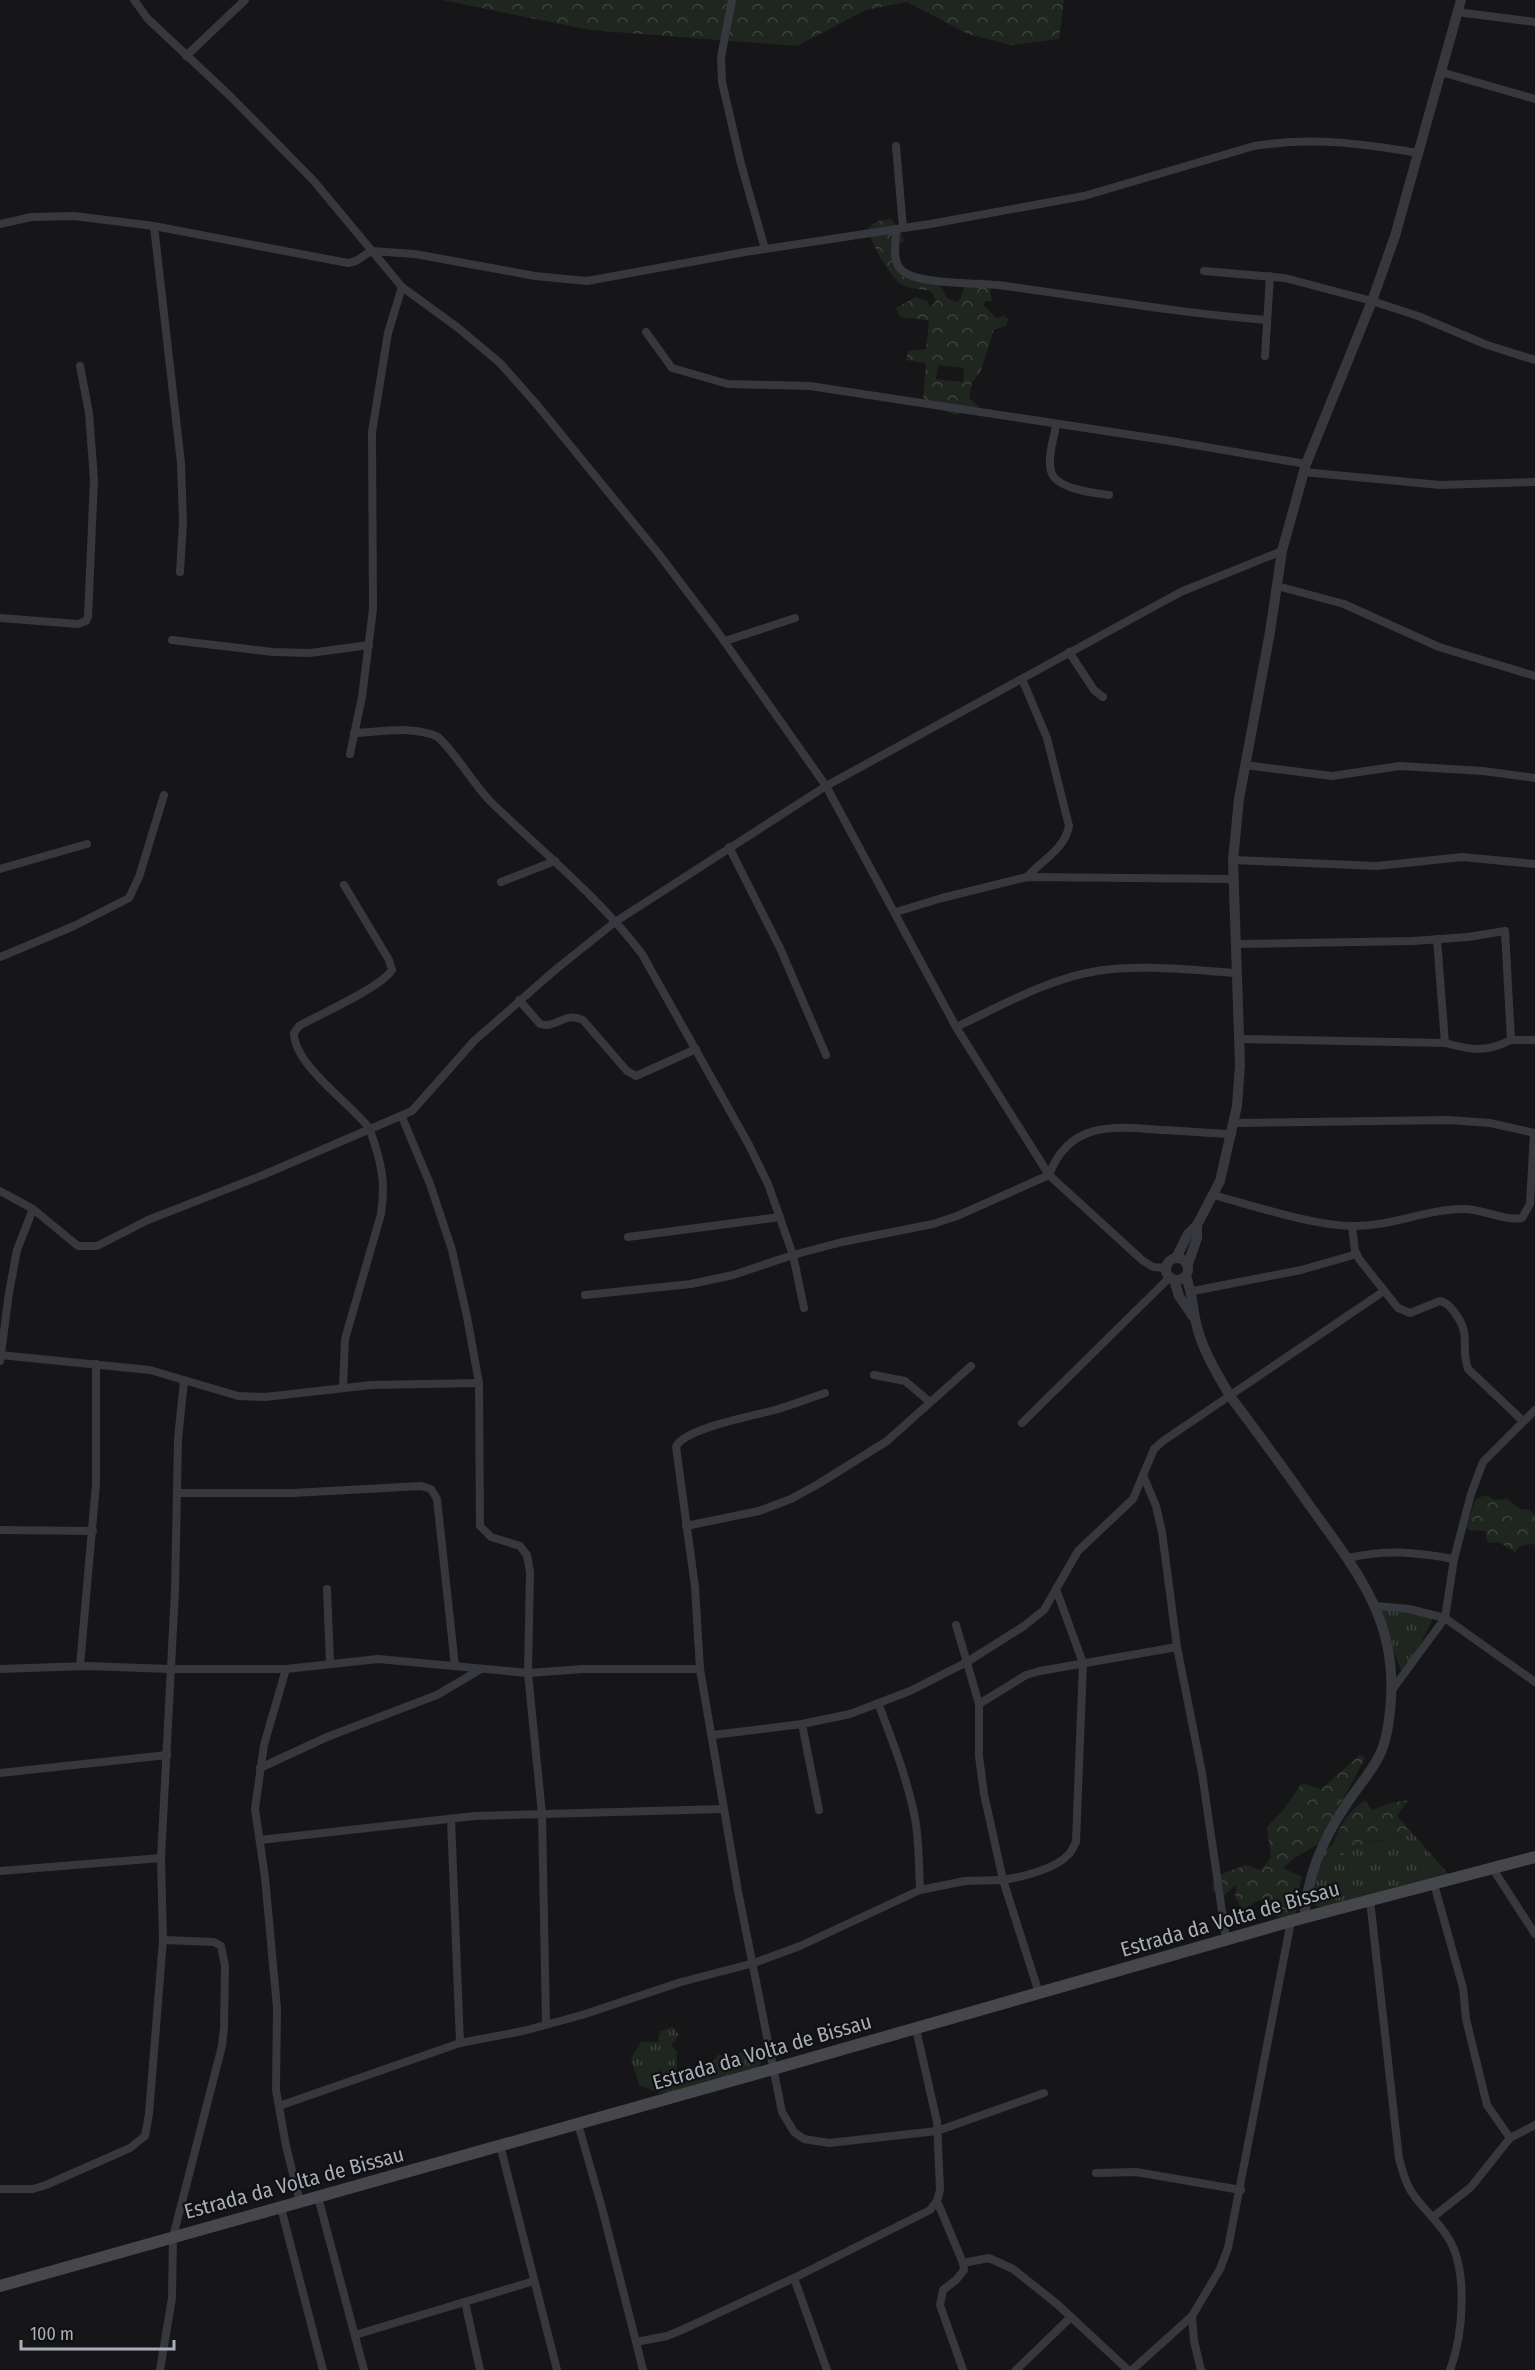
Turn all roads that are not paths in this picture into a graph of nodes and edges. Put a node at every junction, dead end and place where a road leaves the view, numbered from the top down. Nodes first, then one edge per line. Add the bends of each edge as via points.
1 (134, 0) edge
2 (245, 0) edge
3 (732, 0) edge
4 (1461, 0) edge
5 (1457, 12) junction
6 (1535, 22) edge
7 (186, 56) junction
8 (1441, 72) junction
9 (1535, 99) edge
10 (896, 146) dead end
11 (1418, 153) junction
12 (0, 224) edge
13 (154, 226) junction
14 (899, 229) junction
15 (765, 249) junction
16 (371, 251) junction
17 (1204, 271) dead end
18 (1270, 276) junction
19 (402, 287) junction
20 (1372, 301) junction
21 (1267, 320) junction
22 (646, 332) dead end
23 (1265, 356) dead end
24 (1535, 360) edge
25 (81, 366) dead end
26 (1056, 425) junction
27 (1305, 468) junction
28 (1535, 482) edge
29 (1109, 495) dead end
30 (1282, 551) junction
31 (180, 572) dead end
32 (1277, 586) junction
33 (0, 618) edge
34 (795, 618) dead end
35 (172, 640) dead end
36 (725, 641) junction
37 (369, 645) junction
38 (1069, 652) junction
39 (1535, 676) edge
40 (1022, 679) junction
41 (1103, 697) dead end
42 (354, 733) junction
43 (350, 754) dead end
44 (1245, 765) junction
45 (1535, 778) edge
46 (826, 786) junction
47 (164, 795) dead end
48 (87, 844) dead end
49 (729, 847) junction
50 (1233, 860) junction
51 (555, 861) junction
52 (1535, 864) edge
53 (0, 869) edge
54 (1027, 877) junction
55 (1234, 879) junction
56 (501, 882) dead end
57 (344, 885) dead end
58 (896, 912) junction
59 (615, 922) junction
60 (1437, 939) junction
61 (1235, 944) junction
62 (0, 957) edge
63 (1236, 973) junction
64 (519, 1000) junction
65 (956, 1027) junction
66 (1240, 1039) junction
67 (1511, 1040) junction
68 (1535, 1040) edge
69 (1445, 1043) junction
70 (696, 1049) junction
71 (826, 1055) dead end
72 (402, 1117) junction
73 (1234, 1123) junction
74 (369, 1129) junction
75 (1535, 1133) edge
76 (1232, 1134) junction
77 (1049, 1175) junction
78 (0, 1191) edge
79 (1213, 1196) junction
80 (33, 1209) junction
81 (780, 1217) junction
82 (1197, 1225) junction
83 (1352, 1226) junction
84 (628, 1237) dead end
85 (1357, 1254) junction
86 (793, 1255) junction
87 (1176, 1258) junction
88 (1188, 1264) junction
89 (1170, 1275) junction
90 (1186, 1277) junction
91 (1192, 1291) junction
92 (1384, 1291) junction
93 (585, 1295) dead end
94 (804, 1308) dead end
95 (1195, 1318) junction
96 (0, 1357) edge
97 (96, 1364) junction
98 (970, 1366) dead end
99 (874, 1375) dead end
100 (184, 1381) junction
101 (479, 1383) junction
102 (343, 1387) junction
103 (825, 1393) dead end
104 (1230, 1396) junction
105 (930, 1402) junction
106 (1535, 1410) edge
107 (1523, 1421) junction
108 (1022, 1423) dead end
109 (1143, 1475) junction
110 (178, 1492) junction
111 (686, 1526) junction
112 (0, 1530) edge
113 (93, 1531) junction
114 (1348, 1558) junction
115 (1454, 1559) junction
116 (327, 1589) dead end
117 (1056, 1589) junction
118 (1376, 1605) junction
119 (1445, 1618) junction
120 (956, 1625) dead end
121 (1177, 1647) junction
122 (967, 1662) junction
123 (330, 1663) junction
124 (1083, 1664) junction
125 (80, 1666) junction
126 (455, 1666) junction
127 (482, 1668) junction
128 (0, 1669) edge
129 (170, 1669) junction
130 (286, 1669) junction
131 (700, 1669) junction
132 (528, 1673) junction
133 (1535, 1682) edge
134 (1392, 1690) junction
135 (878, 1703) junction
136 (979, 1704) junction
137 (802, 1724) junction
138 (713, 1735) junction
139 (167, 1755) junction
140 (260, 1768) junction
141 (0, 1773) edge
142 (724, 1809) junction
143 (819, 1810) dead end
144 (542, 1814) junction
145 (451, 1819) junction
146 (260, 1840) junction
147 (161, 1857) junction
148 (1535, 1857) edge
149 (1493, 1869) junction
150 (0, 1871) edge
151 (1003, 1880) junction
152 (1434, 1884) junction
153 (920, 1890) junction
154 (1370, 1900) junction
155 (1297, 1920) junction
156 (1535, 1934) edge
157 (1226, 1939) junction
158 (163, 1940) junction
159 (754, 1963) junction
160 (1039, 1993) junction
161 (546, 2024) junction
162 (916, 2029) junction
163 (460, 2043) junction
164 (773, 2069) junction
165 (1044, 2093) dead end
166 (279, 2106) junction
167 (579, 2124) junction
168 (1535, 2125) edge
169 (937, 2131) junction
170 (1510, 2138) junction
171 (500, 2145) junction
172 (1096, 2173) dead end
173 (0, 2188) edge
174 (1241, 2190) junction
175 (318, 2197) junction
176 (937, 2201) junction
177 (300, 2202) junction
178 (281, 2208) junction
179 (1433, 2217) junction
180 (173, 2237) junction
181 (963, 2263) junction
182 (794, 2278) junction
183 (534, 2281) junction
184 (0, 2286) edge
185 (465, 2302) junction
186 (1192, 2316) junction
187 (1071, 2317) junction
188 (355, 2335) junction
189 (636, 2342) junction
190 (160, 2370) edge
191 (323, 2370) edge
192 (364, 2370) edge
193 (480, 2370) edge
194 (557, 2370) edge
195 (643, 2370) edge
196 (827, 2370) edge
197 (963, 2370) edge
198 (1016, 2370) edge
199 (1130, 2370) edge
200 (1201, 2370) edge
201 (1450, 2370) edge

1 - 7 street
2 - 7 street
3 - 15 street via 721,57 722,82
4 - 5 street
5 - 6 street
5 - 8 street
7 - 16 street via 313,180
8 - 9 street
8 - 11 street
10 - 14 street
11 - 14 street via 1332,140 1263,145 1084,196
11 - 20 street
12 - 13 street via 56,215
13 - 16 street via 348,263
13 - 31 street via 181,463
14 - 15 street
14 - 21 street via 896,262 902,272 919,279
15 - 16 street via 587,281 535,276 431,256
16 - 19 street
17 - 18 street
18 - 20 street
18 - 21 street
19 - 36 street via 500,363 658,553
19 - 37 street via 388,333 372,432 373,609
20 - 24 street
20 - 27 street
21 - 23 street
22 - 26 street via 672,368 728,384 810,387
25 - 33 street via 94,480 88,617 78,624
26 - 27 street via 1171,441
26 - 29 street via 1051,474 1060,483
27 - 28 street via 1440,485
27 - 30 street
30 - 32 street
30 - 38 street via 1183,591
32 - 39 street via 1344,604 1439,647
32 - 44 street
34 - 36 street
35 - 37 street via 303,653
36 - 46 street
37 - 42 street
38 - 40 street
38 - 41 street
40 - 46 street
40 - 54 street via 1047,738 1069,826 1061,846
42 - 43 street
42 - 51 street via 418,731 438,737 488,798
44 - 45 street via 1332,776 1400,766
44 - 50 street
46 - 49 street
46 - 58 street
47 - 62 street via 139,878 129,898
48 - 53 street
49 - 59 street
49 - 71 street via 780,948
50 - 52 street via 1377,866 1462,856
50 - 55 street
51 - 56 street
51 - 59 street
54 - 55 street
54 - 58 street
55 - 61 street
57 - 74 street via 392,970 348,1001 299,1026 294,1038 319,1078
58 - 65 street
59 - 64 street
59 - 70 street via 642,954
60 - 61 street
60 - 67 street via 1505,931
60 - 69 street
61 - 63 street
63 - 65 street via 1170,969 1097,971 1043,987
63 - 66 street
64 - 70 street via 540,1024 550,1025 568,1017 583,1020 627,1071 636,1076
64 - 72 street
65 - 77 street
66 - 69 street
66 - 73 street
67 - 68 street
67 - 69 street via 1473,1051
70 - 81 street via 750,1145
72 - 74 street
72 - 101 street via 452,1250
73 - 75 street via 1448,1120 1490,1123
73 - 76 street
74 - 80 street via 148,1220 97,1246 78,1246
74 - 102 street via 383,1170 384,1192 345,1339
75 - 83 street via 1530,1204 1522,1218 1512,1220 1480,1210 1445,1210
76 - 77 street via 1125,1127 1098,1129 1065,1147
76 - 79 street
77 - 86 street via 933,1224
77 - 89 street via 1142,1260
78 - 80 street
79 - 82 street
79 - 83 street via 1326,1224
80 - 96 street via 17,1250
81 - 84 street
81 - 86 street
82 - 87 street
82 - 88 street
83 - 85 street
85 - 91 street via 1301,1270
85 - 92 street
86 - 93 street via 691,1284
86 - 94 street
87 - 88 street
87 - 89 street via 1169,1261
88 - 90 street
89 - 90 street via 1181,1280
89 - 95 street
89 - 108 street
90 - 91 street
91 - 95 street
92 - 104 street
92 - 107 street via 1398,1308 1410,1313 1440,1301 1449,1305 1463,1324 1468,1370
95 - 104 street via 1210,1359
96 - 97 street
97 - 100 street via 150,1370
97 - 113 street
98 - 105 street
99 - 105 street via 905,1381
100 - 102 street via 250,1397
100 - 110 street
101 - 102 street
101 - 132 street via 480,1526 491,1538 520,1546 527,1555
103 - 111 street via 681,1439 676,1448
104 - 109 street via 1163,1440 1154,1449
104 - 114 street
105 - 111 street via 887,1441 791,1499 759,1511
106 - 107 street
107 - 115 street via 1491,1451 1480,1468
109 - 117 street via 1132,1499 1078,1551
109 - 121 street via 1162,1533
110 - 126 street via 293,1494 421,1486 431,1489 437,1499
110 - 129 street
111 - 131 street via 695,1587
112 - 113 street
113 - 125 street
114 - 115 street via 1395,1551
114 - 118 street
115 - 119 street
116 - 123 street
117 - 122 street via 1035,1619
117 - 124 street
118 - 119 street
118 - 134 street via 1389,1651
119 - 133 street
119 - 134 street
120 - 122 street
121 - 124 street
121 - 157 street via 1202,1773
122 - 135 street
122 - 136 street
123 - 126 street via 378,1659
123 - 130 street
124 - 136 street via 1026,1675
124 - 151 street via 1076,1842 1069,1855 1049,1867
125 - 128 street
125 - 129 street
126 - 127 street
127 - 132 street
127 - 140 street via 437,1695 327,1737
129 - 130 street
129 - 139 street
130 - 140 street
131 - 132 street
131 - 138 street
132 - 144 street
134 - 155 street via 1389,1729 1381,1753 1324,1844
135 - 137 street via 850,1714
135 - 153 street via 912,1808
136 - 151 street via 984,1794
137 - 138 street
137 - 143 street
138 - 142 street
139 - 141 street
139 - 147 street
140 - 146 street via 255,1809
142 - 144 street
142 - 159 street
144 - 145 street
144 - 161 street
145 - 146 street
145 - 163 street
146 - 166 street via 277,2008
147 - 150 street
147 - 158 street
148 - 149 main road, Estrada da Volta de Bissau
149 - 152 main road, Estrada da Volta de Bissau
149 - 156 street
151 - 153 street via 965,1881
151 - 160 street
152 - 154 main road, Estrada da Volta de Bissau
152 - 170 street via 1463,1988 1466,2019 1487,2105
153 - 159 street
154 - 155 main road, Estrada da Volta de Bissau
154 - 179 street via 1399,2159 1409,2188
155 - 157 main road, Estrada da Volta de Bissau
155 - 174 street
157 - 160 main road, Estrada da Volta de Bissau
158 - 173 street via 145,2136 130,2148 46,2185 33,2189
158 - 180 street via 214,1942 221,1946 226,2002 222,2046
159 - 161 street
159 - 164 street
160 - 162 main road, Estrada da Volta de Bissau
161 - 163 street
162 - 164 main road, Estrada da Volta de Bissau
162 - 169 street
163 - 166 street
164 - 167 main road, Estrada da Volta de Bissau
164 - 169 street via 782,2112 794,2132 804,2139 829,2143
165 - 169 street
166 - 177 street
167 - 171 main road, Estrada da Volta de Bissau
167 - 189 street
168 - 170 street
169 - 176 street via 941,2177
170 - 179 street via 1471,2187
171 - 175 main road, Estrada da Volta de Bissau
171 - 183 street
172 - 174 street via 1136,2172
174 - 186 street via 1220,2269
175 - 177 main road, Estrada da Volta de Bissau
175 - 188 street
176 - 181 street
176 - 182 street via 930,2210
177 - 178 main road, Estrada da Volta de Bissau
178 - 180 main road, Estrada da Volta de Bissau
178 - 191 street
179 - 201 street via 1453,2247 1460,2283 1459,2335
180 - 184 main road, Estrada da Volta de Bissau
180 - 190 street via 172,2298
181 - 187 street via 989,2258 1013,2269
181 - 197 street via 964,2270 943,2290 940,2304
182 - 189 street via 668,2336
182 - 196 street
183 - 185 street
183 - 194 street
185 - 188 street
185 - 193 street
186 - 199 street
186 - 200 street
187 - 198 street
187 - 199 street
188 - 192 street
189 - 195 street

